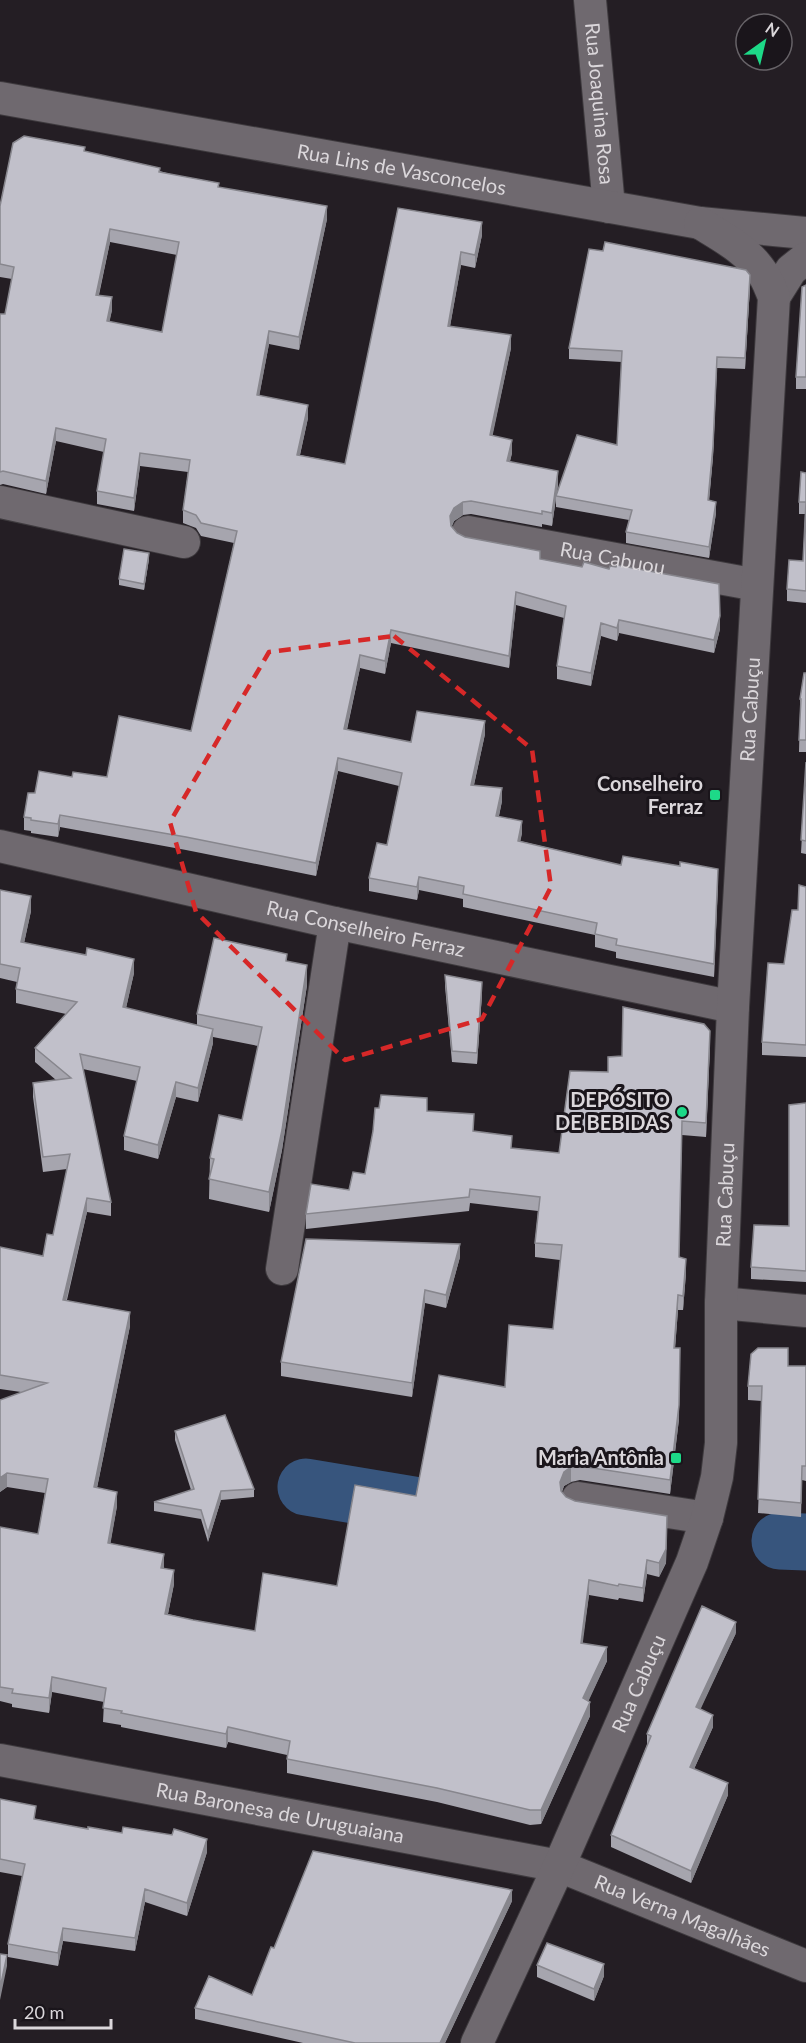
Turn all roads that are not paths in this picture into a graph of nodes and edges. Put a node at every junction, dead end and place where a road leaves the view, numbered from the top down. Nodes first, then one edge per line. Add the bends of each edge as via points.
1 (590, 0) edge
2 (0, 98) edge
3 (609, 207) junction
4 (700, 223) junction
5 (806, 233) edge
6 (806, 258) edge
7 (774, 297) junction
8 (0, 502) edge
9 (468, 532) dead end
10 (184, 542) dead end
11 (757, 585) junction
12 (0, 846) edge
13 (335, 923) junction
14 (733, 1007) junction
15 (282, 1269) dead end
16 (721, 1303) junction
17 (806, 1311) edge
18 (578, 1498) dead end
19 (707, 1518) junction
20 (0, 1760) edge
21 (560, 1866) junction
22 (806, 1966) edge
23 (477, 2043) edge

1 - 3 street, Rua Joaquina Rosa
2 - 3 street, Rua Lins de Vasconcelos
3 - 4 street, Rua Lins de Vasconcelos
4 - 5 street, Rua Lins de Vasconcelos
4 - 7 street, Rua Cabuçu via 751,257
6 - 7 street, Rua Cabuçu via 791,270
7 - 11 street, Rua Cabuçu
8 - 10 street
9 - 11 street, Rua Cabuou
11 - 14 street, Rua Cabuçu
12 - 13 street, Rua Conselheiro Ferraz
13 - 14 street, Rua Conselheiro Ferraz
13 - 15 street
14 - 16 street, Rua Cabuçu
16 - 17 street
16 - 19 street, Rua Cabuçu via 721,1443
18 - 19 street
19 - 21 street, Rua Cabuçu via 692,1562
20 - 21 street, Rua Baronesa de Uruguaiana
21 - 22 street, Rua Verna Magalhães
21 - 23 street, Rua Cabuçu

